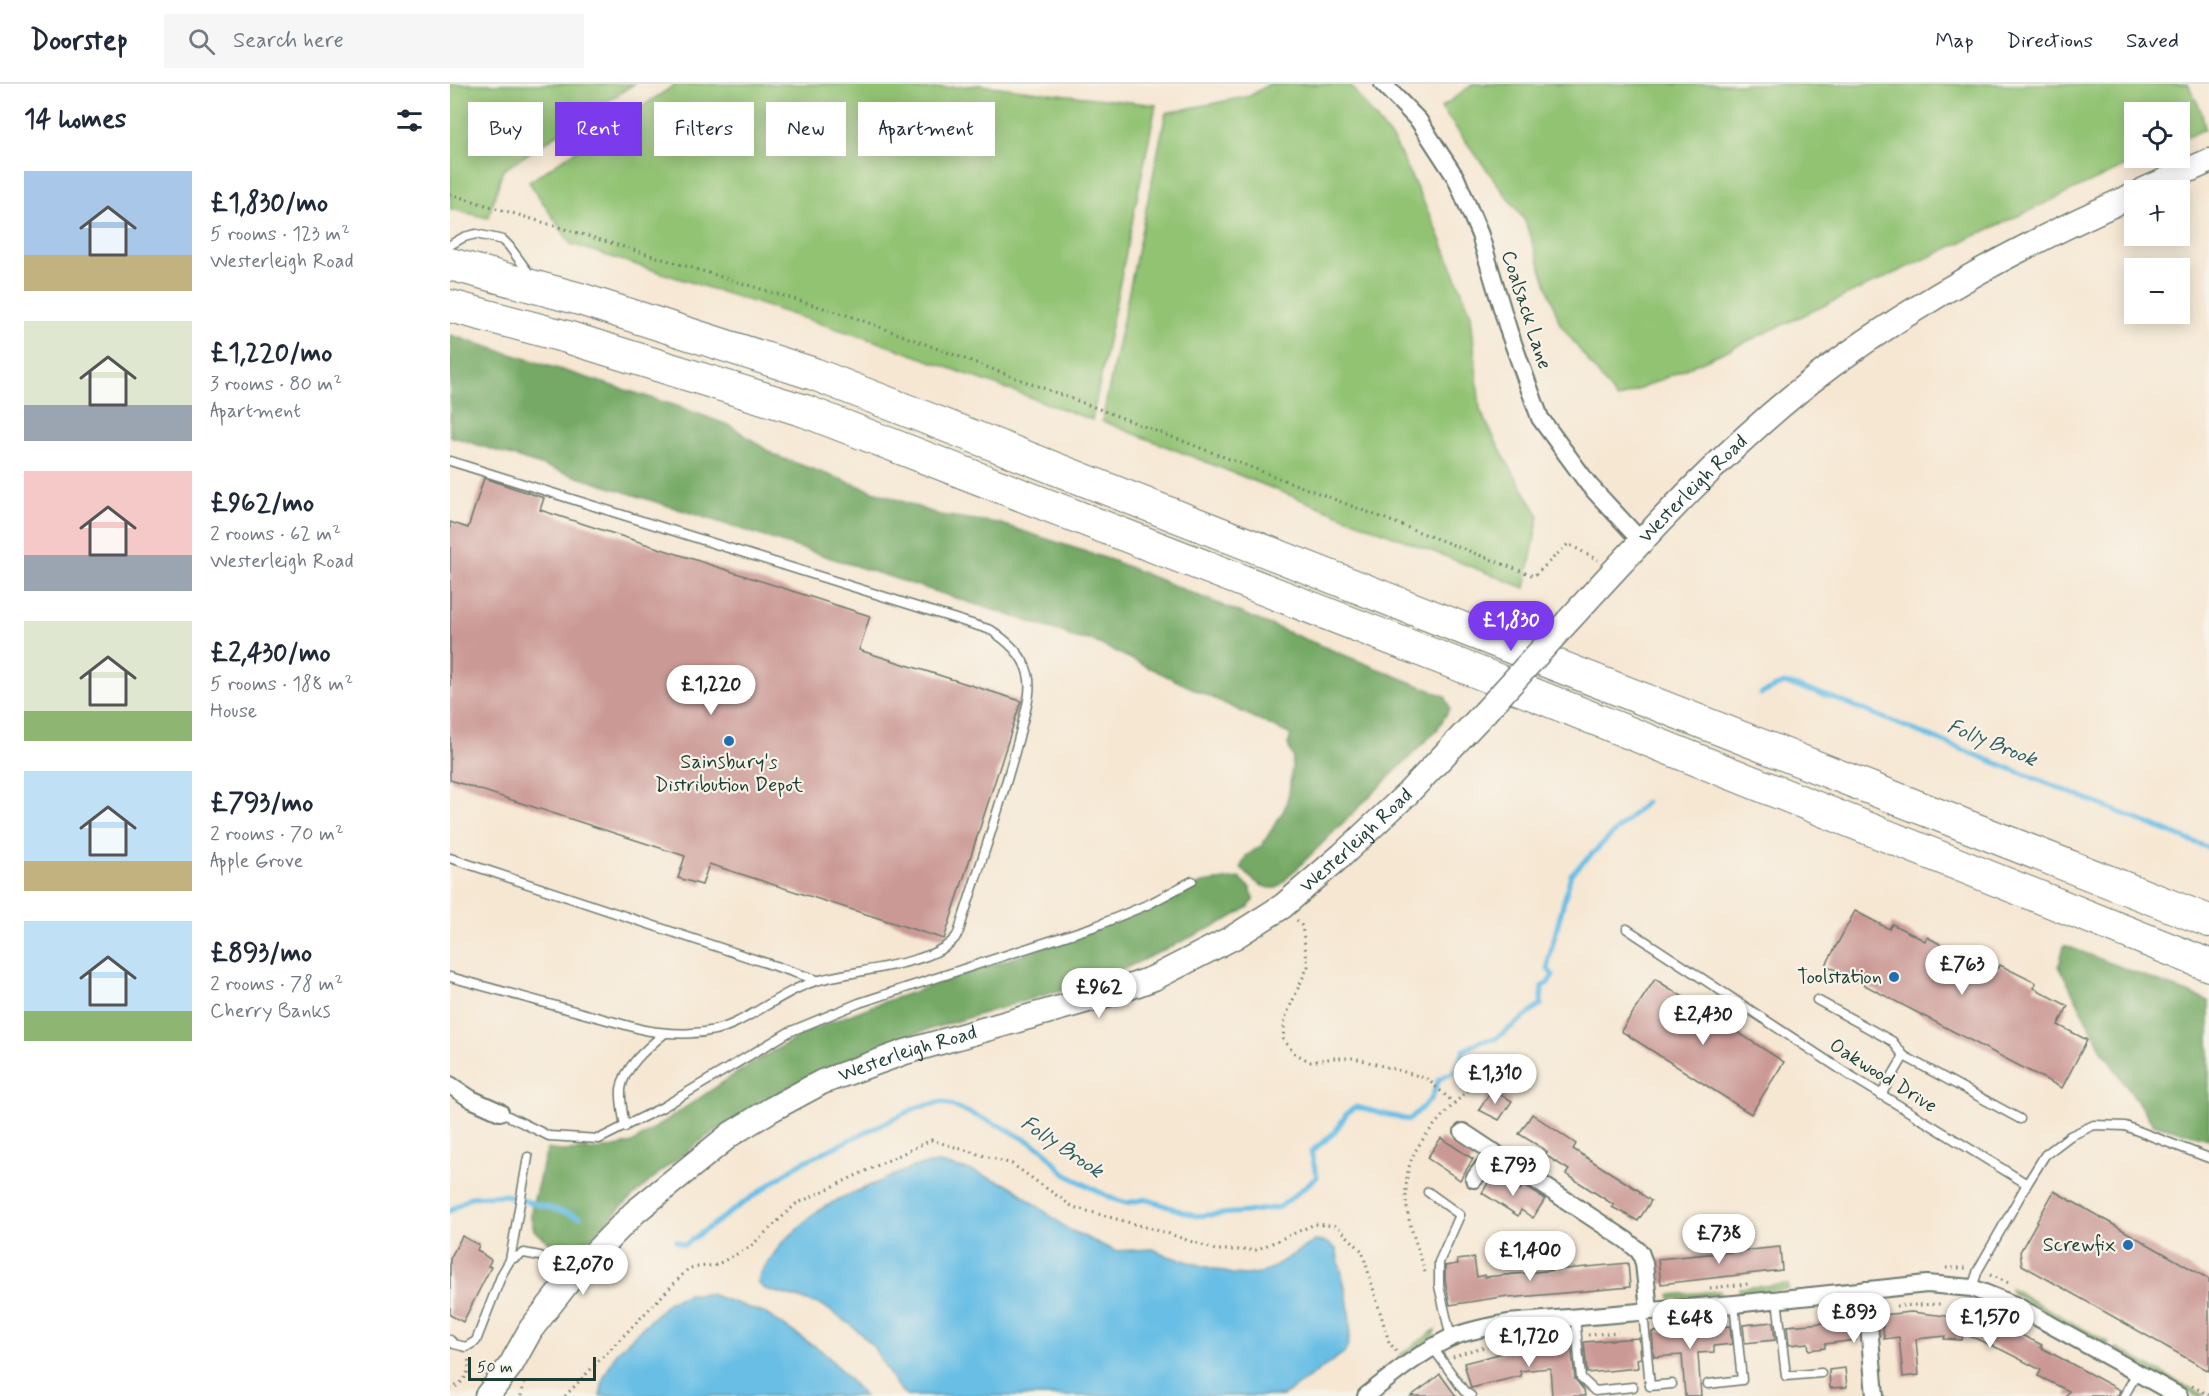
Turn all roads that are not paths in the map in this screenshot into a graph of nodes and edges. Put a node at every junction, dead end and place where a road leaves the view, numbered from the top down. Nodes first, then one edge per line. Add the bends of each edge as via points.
1 (1383, 84) edge
2 (2209, 162) edge
3 (2167, 180) edge
4 (2124, 200) edge
5 (450, 245) edge
6 (450, 264) edge
7 (538, 288) junction
8 (450, 306) edge
9 (450, 461) edge
10 (1641, 541) junction
11 (450, 858) edge
12 (1192, 881) dead end
13 (2209, 921) edge
14 (1627, 928) dead end
15 (2209, 965) edge
16 (450, 977) edge
17 (817, 980) junction
18 (1817, 1000) dead end
19 (664, 1034) junction
20 (1904, 1056) junction
21 (450, 1085) edge
22 (1881, 1095) junction
23 (500, 1112) joint
24 (2020, 1119) dead end
25 (625, 1127) junction
26 (1456, 1128) road end
27 (1494, 1152) junction
28 (528, 1157) dead end
29 (2209, 1158) edge
30 (1474, 1179) dead end
31 (2026, 1184) junction
32 (1428, 1192) dead end
33 (510, 1260) junction
34 (574, 1274) junction
35 (1972, 1288) junction
36 (1866, 1290) junction
37 (1777, 1299) junction
38 (1734, 1304) junction
39 (1646, 1311) junction
40 (1575, 1317) junction
41 (1451, 1338) junction
42 (450, 1340) edge
43 (1433, 1347) junction
44 (511, 1365) junction
45 (1821, 1373) dead end
46 (2137, 1373) junction
47 (1708, 1383) dead end
48 (1672, 1384) dead end
49 (1633, 1388) dead end
50 (1371, 1394) edge
51 (487, 1396) edge
52 (506, 1396) edge
53 (1471, 1396) edge
54 (1875, 1396) edge
55 (2124, 1396) edge
56 (2179, 1396) edge

1 - 10 street, Coalsack Lane via 1419,122 1456,178 1480,235 1540,418 1589,485
2 - 3 street
4 - 10 street, Westerleigh Road via 1994,262 1937,295 1832,366 1733,449
5 - 7 lane via 476,234 503,240
6 - 7 highway
7 - 13 highway via 814,374
8 - 15 highway via 567,337 805,411 1495,678
9 - 17 lane via 991,630 1010,643 1020,657 1028,674 1030,692 1010,771 957,936 947,946 921,957
10 - 34 street, Westerleigh Road, bridge via 1407,794 1283,906 1234,937 1154,978 905,1052 822,1082 731,1134 635,1212
11 - 17 lane
12 - 25 lane via 1149,904 1087,929 859,1003 789,1032
14 - 22 lane, Oakwood Drive
16 - 19 lane
17 - 19 lane via 732,1024 690,1034
18 - 20 lane via 1892,1041
19 - 25 lane via 638,1059 622,1084
20 - 22 lane
20 - 24 lane
21 - 23 street
22 - 31 lane, Oakwood Drive
23 - 25 lane via 549,1136 599,1139
26 - 27 street
27 - 30 street
27 - 39 street via 1640,1252
28 - 33 lane
29 - 31 lane via 2125,1126 2094,1125 2070,1136 2045,1155
31 - 35 lane
32 - 41 lane via 1460,1215 1439,1262 1439,1286
33 - 34 lane via 524,1253 540,1256
33 - 42 lane via 476,1341 466,1347
34 - 44 street, Westerleigh Road via 531,1329
35 - 36 street via 1927,1284
35 - 46 street via 2017,1306
36 - 37 street
36 - 54 street
37 - 38 street
37 - 45 lane via 1786,1376
38 - 39 street
38 - 47 lane via 1742,1380
39 - 40 street
39 - 48 lane via 1650,1386
40 - 41 street via 1508,1323
40 - 49 lane via 1581,1378 1595,1391
41 - 43 street
43 - 50 street
43 - 53 lane
44 - 51 street, Westerleigh Road
44 - 52 street, Westerleigh Road
46 - 55 lane
46 - 56 street

